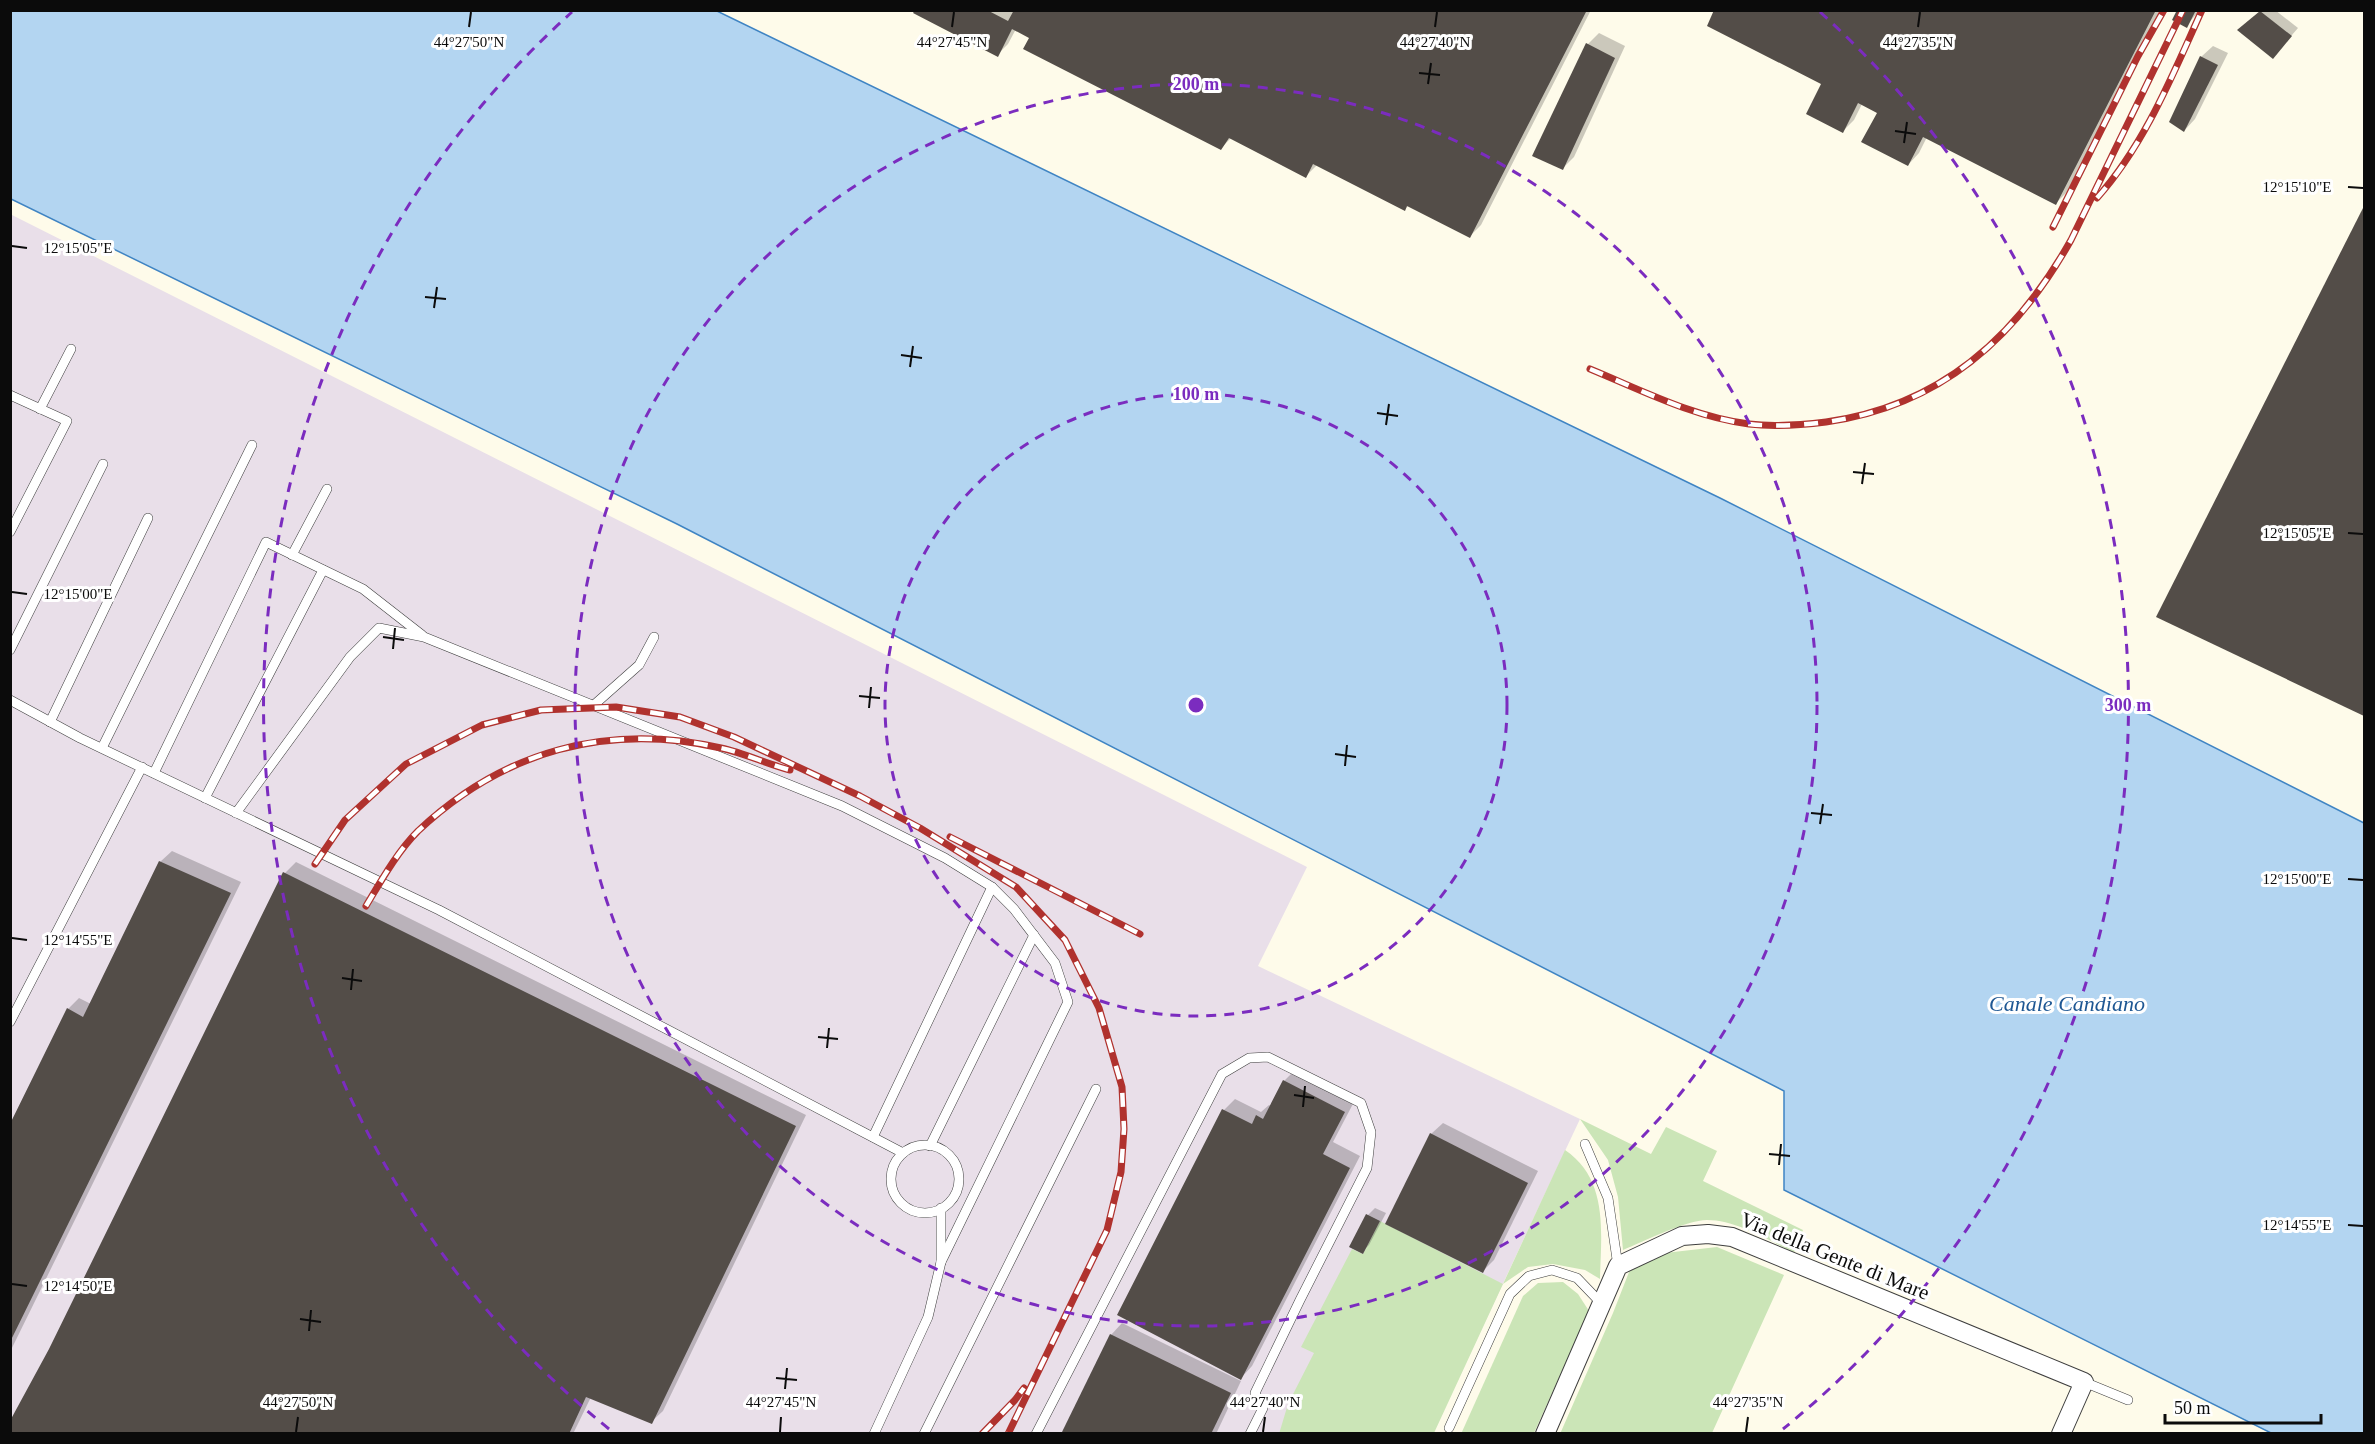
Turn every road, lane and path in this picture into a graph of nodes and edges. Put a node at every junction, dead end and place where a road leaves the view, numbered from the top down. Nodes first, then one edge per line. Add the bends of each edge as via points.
1 (71, 349) dead end
2 (10, 395) edge
3 (40, 409) junction
4 (252, 445) dead end
5 (103, 464) dead end
6 (327, 489) dead end
7 (148, 518) dead end
8 (10, 532) edge
9 (292, 555) junction
10 (323, 570) junction
11 (424, 637) junction
12 (654, 637) dead end
13 (10, 650) edge
14 (10, 700) edge
15 (595, 704) junction
16 (50, 722) junction
17 (102, 748) junction
18 (142, 767) junction
19 (154, 773) junction
20 (206, 798) junction
21 (236, 813) junction
22 (992, 888) junction
23 (1034, 935) junction
24 (10, 1022) edge
25 (1096, 1089) dead end
26 (873, 1137) junction
27 (1585, 1144) dead end
28 (930, 1146) junction
29 (903, 1153) junction
30 (941, 1208) junction
31 (941, 1262) junction
32 (1618, 1266) junction
33 (1601, 1304) junction
34 (2084, 1382) junction
35 (2128, 1400) dead end
36 (1449, 1428) dead end
37 (874, 1434) edge
38 (924, 1434) edge
39 (1036, 1434) edge
40 (1250, 1434) edge
41 (1545, 1434) edge
42 (2061, 1434) edge

1 - 3 lane
2 - 3 lane
3 - 8 lane via 68,421
4 - 17 lane
5 - 13 lane
6 - 9 lane
7 - 16 lane
9 - 10 lane
9 - 19 lane via 266,542
10 - 11 lane via 363,589
10 - 20 lane
11 - 15 lane
11 - 21 lane via 379,628 350,657
12 - 15 lane via 639,665
14 - 16 lane
15 - 22 lane via 842,806 945,858
16 - 17 lane
17 - 18 lane
18 - 19 lane
18 - 24 lane
19 - 20 lane
20 - 21 lane
21 - 26 lane via 439,910
22 - 23 lane
22 - 26 lane
23 - 28 lane
23 - 31 lane via 1055,963 1068,1002
25 - 38 lane
26 - 29 lane
27 - 32 lane via 1608,1198
28 - 29 lane via 913,1147
28 - 30 lane via 946,1152 958,1172 956,1193
29 - 30 lane via 892,1173 896,1196 902,1204 921,1213
30 - 31 lane
31 - 37 lane via 928,1317
32 - 33 street
32 - 34 street, Via della Gente di Mare via 1682,1236 1732,1237
33 - 36 lane via 1577,1278 1552,1270 1529,1276 1510,1294
33 - 41 street
34 - 35 lane
34 - 42 street
39 - 40 lane via 1222,1074 1249,1058 1268,1057 1361,1103 1371,1132 1367,1168 1255,1393 1263,1408

